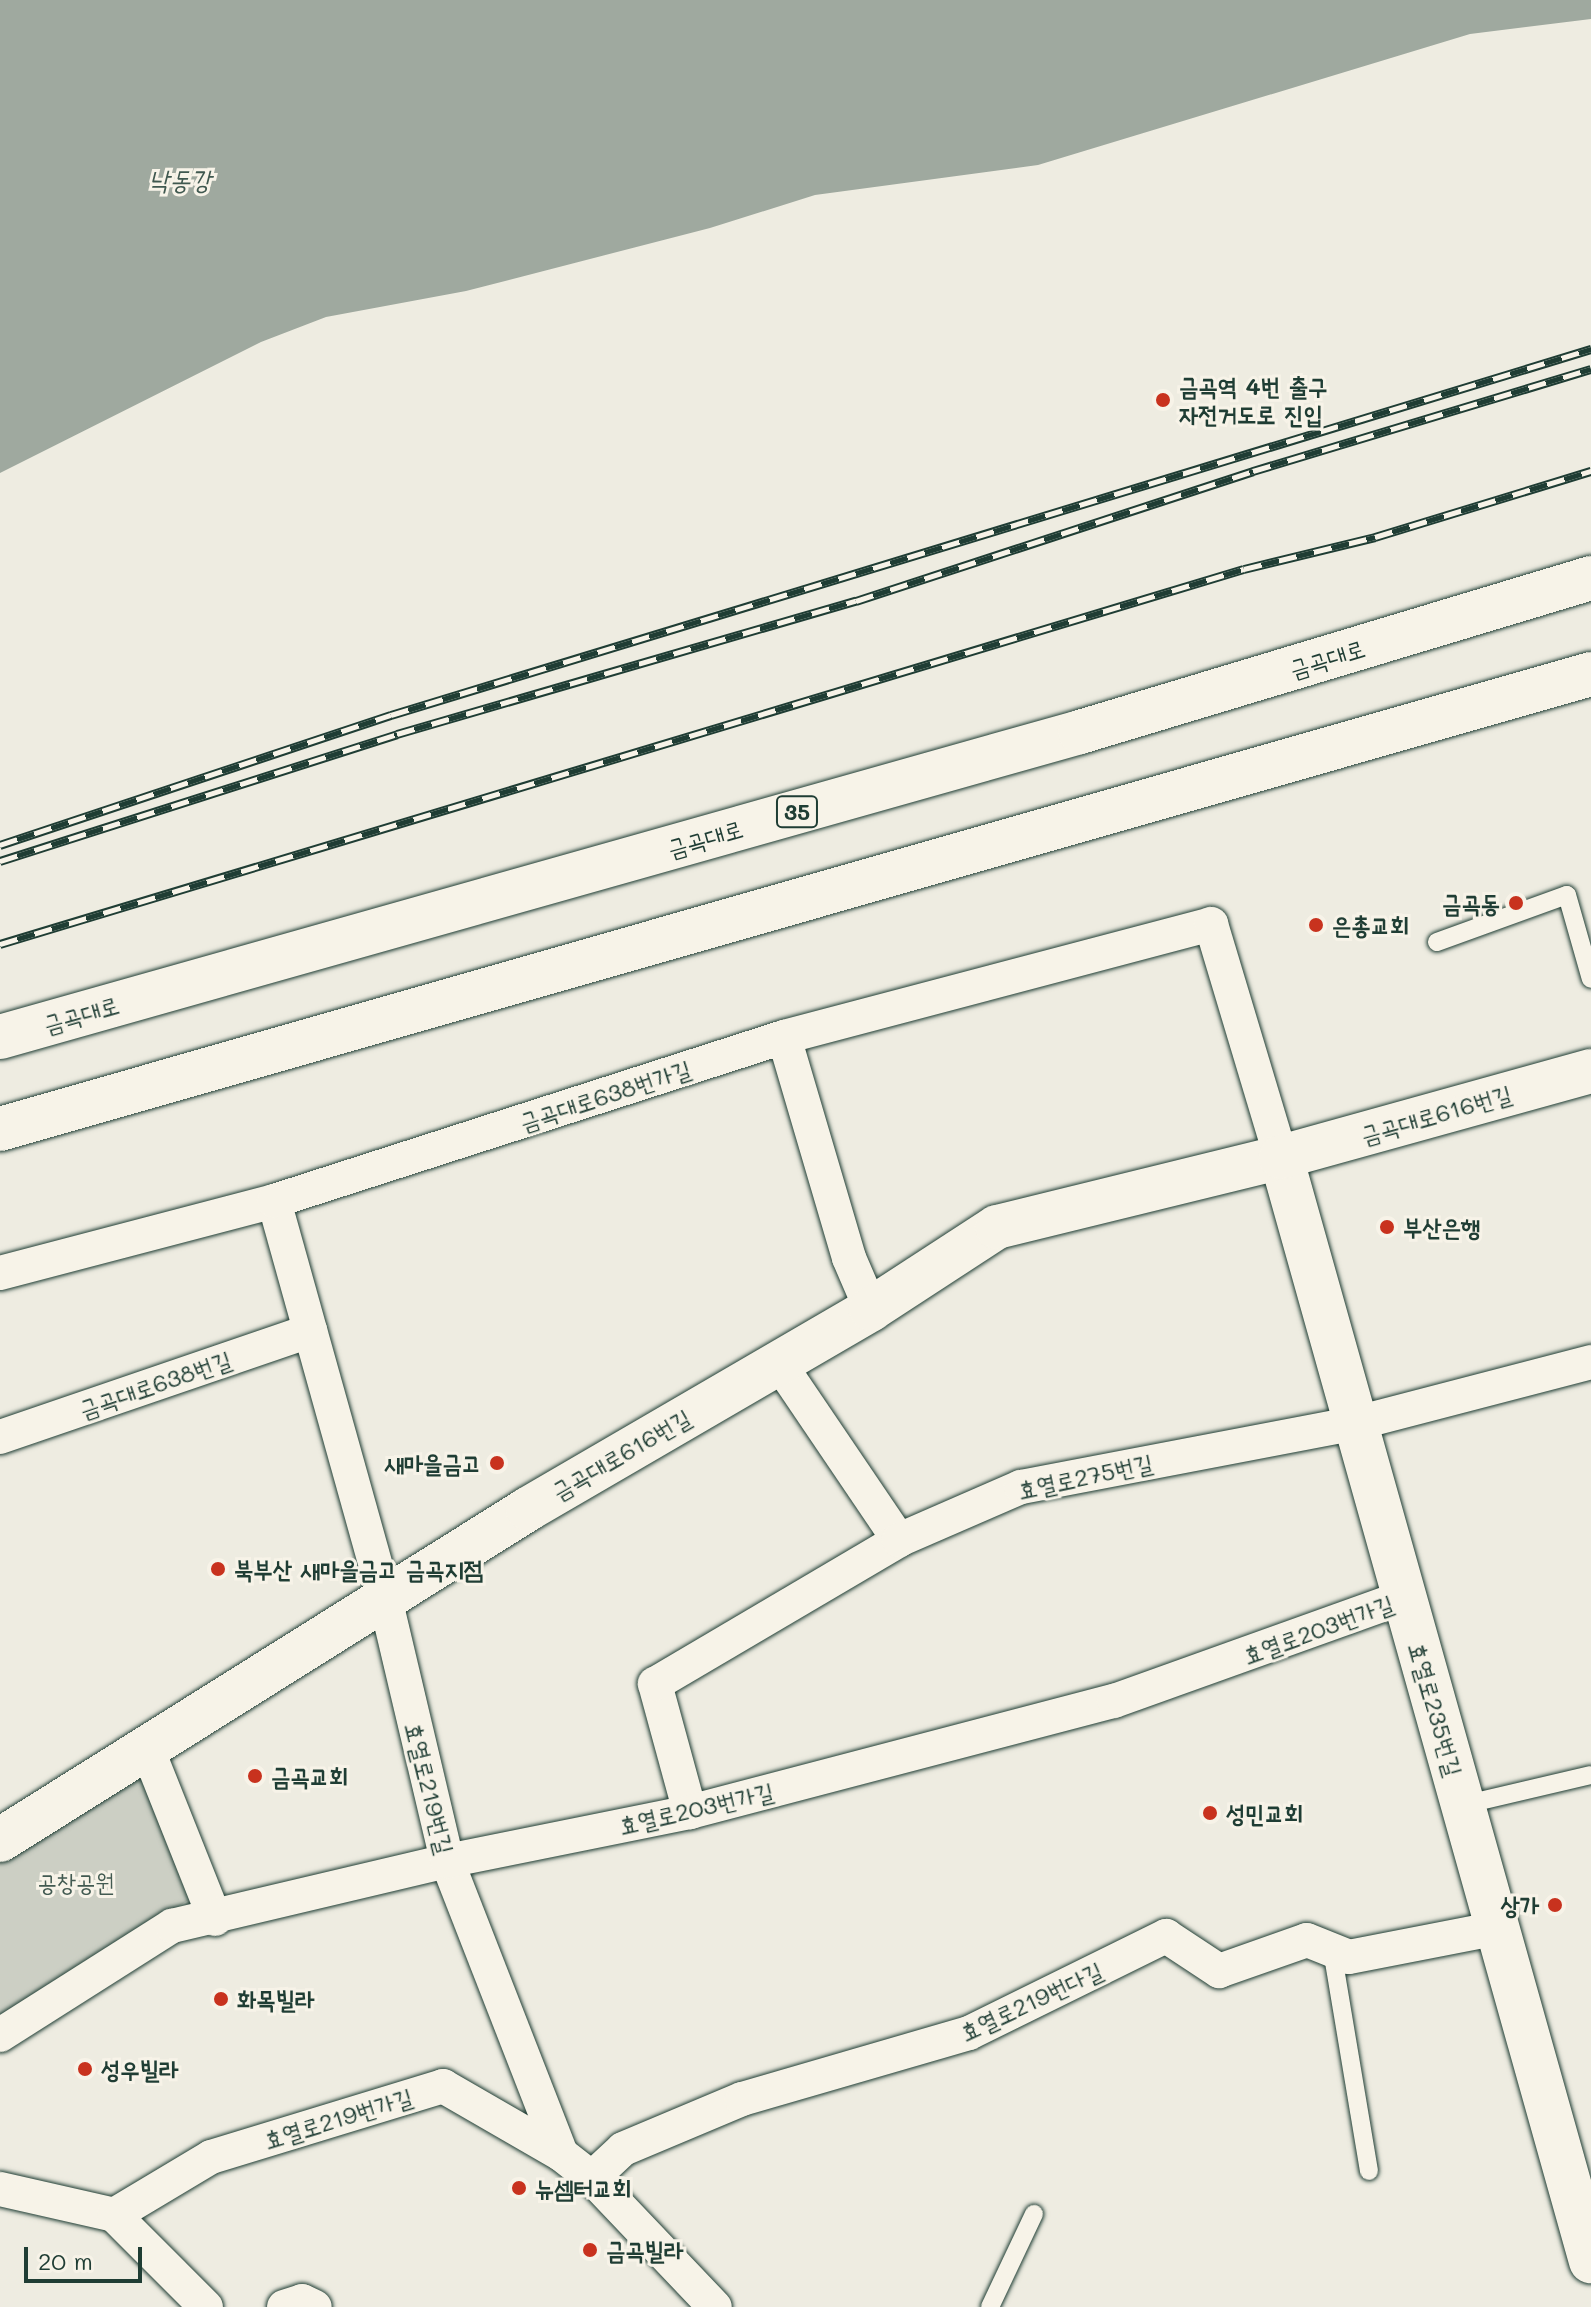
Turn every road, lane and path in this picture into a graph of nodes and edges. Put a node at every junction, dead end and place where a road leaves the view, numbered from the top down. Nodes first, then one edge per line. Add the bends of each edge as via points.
1 (1591, 578) edge
2 (1591, 674) edge
3 (1437, 942) dead end
4 (1591, 979) edge
5 (0, 1037) edge
6 (784, 1037) junction
7 (1591, 1071) edge
8 (0, 1129) edge
9 (1281, 1157) junction
10 (274, 1201) junction
11 (0, 1273) edge
12 (871, 1309) junction
13 (310, 1331) junction
14 (1591, 1362) edge
15 (779, 1363) junction
16 (1357, 1423) junction
17 (0, 1437) edge
18 (899, 1540) junction
19 (1405, 1597) junction
20 (385, 1598) junction
21 (147, 1748) junction
22 (1591, 1775) edge
23 (1463, 1805) junction
24 (690, 1812) junction
25 (0, 1840) edge
26 (447, 1861) junction
27 (215, 1919) junction
28 (1498, 1928) junction
29 (1332, 1950) junction
30 (0, 2035) edge
31 (561, 2154) junction
32 (1369, 2171) dead end
33 (592, 2178) junction
34 (0, 2189) edge
35 (1034, 2214) dead end
36 (114, 2215) junction
37 (1591, 2261) edge
38 (206, 2307) edge
39 (284, 2307) edge
40 (315, 2307) edge
41 (715, 2307) edge
42 (990, 2307) edge

1 - 5 main road, 금곡대로 / 35 via 1080,732
2 - 8 main road
3 - 4 lane via 1567,895
6 - 9 street, 금곡대로638번가길 via 1211,924
6 - 10 street, 금곡대로638번가길
6 - 12 street via 849,1258
7 - 9 main road, 금곡대로616번길
9 - 12 main road, 금곡대로616번길 via 997,1227
9 - 16 main road, 효열로235번길
10 - 11 street, 금곡대로638번가길
10 - 13 street, 효열로219번길
12 - 15 main road, 금곡대로616번길
13 - 17 street, 금곡대로638번길
13 - 20 street, 효열로219번길
14 - 16 street, 효열로275번길
15 - 18 street
15 - 20 main road, 금곡대로616번길
16 - 18 street, 효열로275번길 via 1021,1487
16 - 19 main road, 효열로235번길
18 - 24 street, 효열로275번길 via 655,1684
19 - 23 main road, 효열로235번길
19 - 24 street, 효열로203번가길 via 1114,1701
20 - 21 main road, 금곡대로616번길
20 - 26 street, 효열로219번길
21 - 25 main road, 금곡대로616번길
21 - 27 street
22 - 23 lane
23 - 28 main road, 효열로235번길
24 - 26 street, 효열로203번가길
26 - 27 street, 효열로203번가길
26 - 31 street, 효열로219번길
27 - 30 street, 효열로203번가길 via 172,1926
28 - 29 street, 효열로219번다길 via 1349,1957
28 - 37 main road, 효열로235번길
29 - 32 lane
29 - 33 street, 효열로219번다길 via 1307,1940 1219,1971 1166,1936 969,2033 742,2099 649,2138 623,2149
31 - 33 street
31 - 36 street, 효열로219번가길 via 443,2086 211,2157
33 - 41 street
34 - 36 street
35 - 42 lane
36 - 38 street
39 - 40 street via 302,2301

